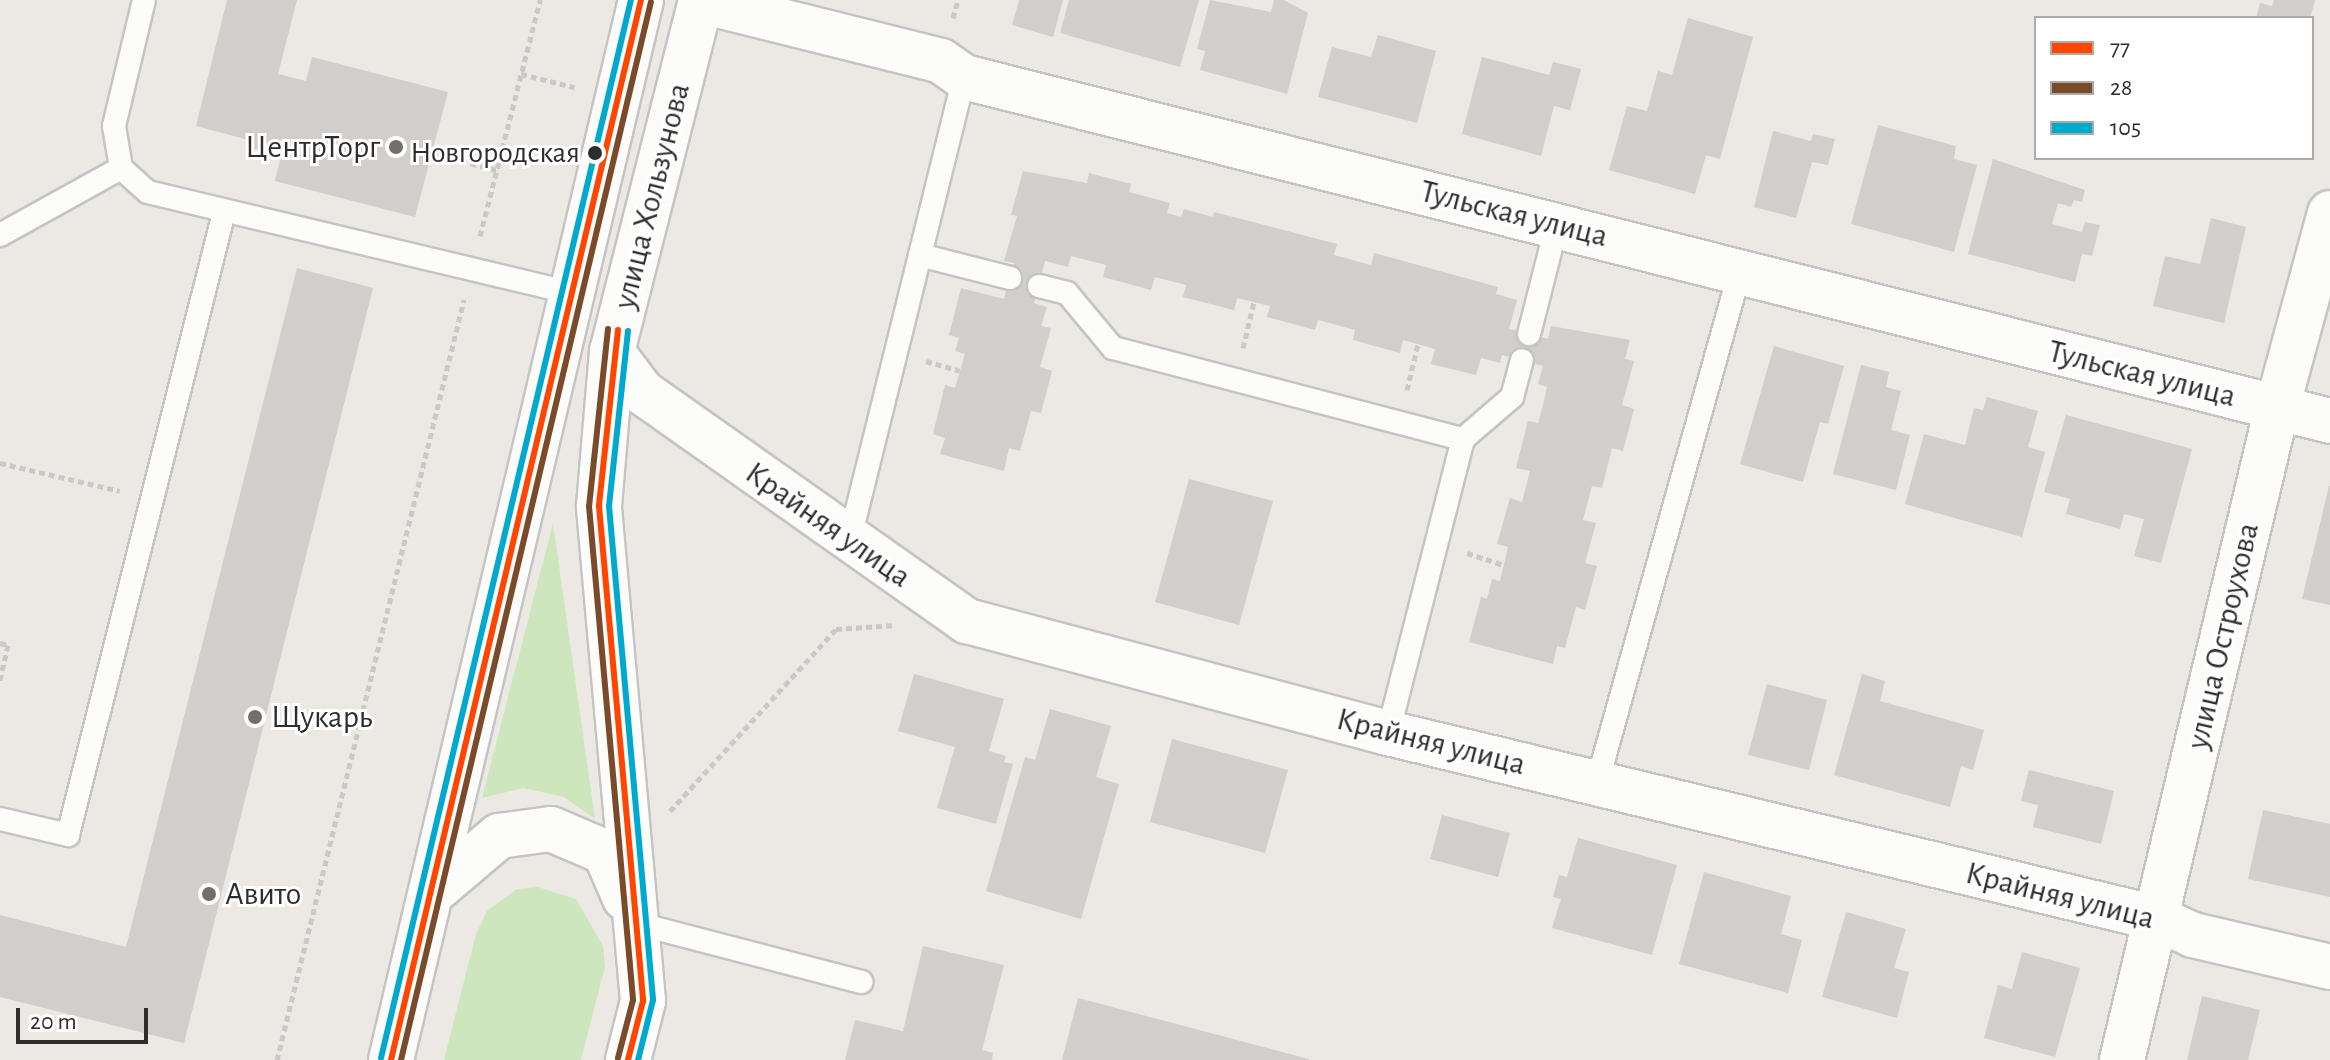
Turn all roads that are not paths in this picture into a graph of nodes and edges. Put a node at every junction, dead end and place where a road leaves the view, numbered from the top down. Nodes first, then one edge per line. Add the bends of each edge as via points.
1 (144, 0) edge
2 (641, 0) edge
3 (701, 0) edge
4 (964, 77) junction
5 (121, 168) junction
6 (224, 212) junction
7 (2330, 213) edge
8 (1557, 224) junction
9 (0, 235) edge
10 (920, 255) junction
11 (1740, 271) junction
12 (1010, 278) dead end
13 (1039, 286) dead end
14 (569, 292) junction
15 (1529, 334) dead end
16 (612, 352) junction
17 (1522, 360) dead end
18 (2277, 408) junction
19 (2330, 421) edge
20 (1463, 439) junction
21 (849, 542) junction
22 (1388, 733) junction
23 (1597, 783) junction
24 (0, 819) edge
25 (433, 892) junction
26 (2156, 918) junction
27 (635, 923) junction
28 (2330, 967) edge
29 (861, 982) dead end
30 (391, 1060) edge
31 (628, 1060) edge
32 (2122, 1060) edge

1 - 5 lane via 114,126
2 - 14 street, улица Хользунова
3 - 4 street, Тульская улица via 941,61
3 - 16 street, улица Хользунова
4 - 8 street, Тульская улица
4 - 10 lane
5 - 6 lane via 148,192
5 - 9 lane
6 - 14 lane
6 - 24 lane via 68,835
7 - 18 street, улица Остроухова
8 - 11 street, Тульская улица
8 - 15 lane
10 - 12 lane
10 - 21 lane
11 - 18 street, Тульская улица
11 - 23 lane
13 - 20 lane via 1067,293 1113,348
14 - 25 street, улица Хользунова
16 - 21 street, Крайняя улица via 642,392
16 - 27 street, улица Хользунова via 599,506
17 - 20 lane via 1512,397
18 - 19 street, Тульская улица
18 - 26 street, улица Остроухова
20 - 22 lane
21 - 22 street, Крайняя улица via 967,621
22 - 23 street, Крайняя улица
23 - 26 street, Крайняя улица
25 - 27 street via 499,836 551,829 605,852
25 - 30 street, улица Хользунова
26 - 28 street, Крайняя улица via 2193,935
26 - 32 street, улица Остроухова
27 - 29 lane
27 - 31 street, улица Хользунова via 643,1001

